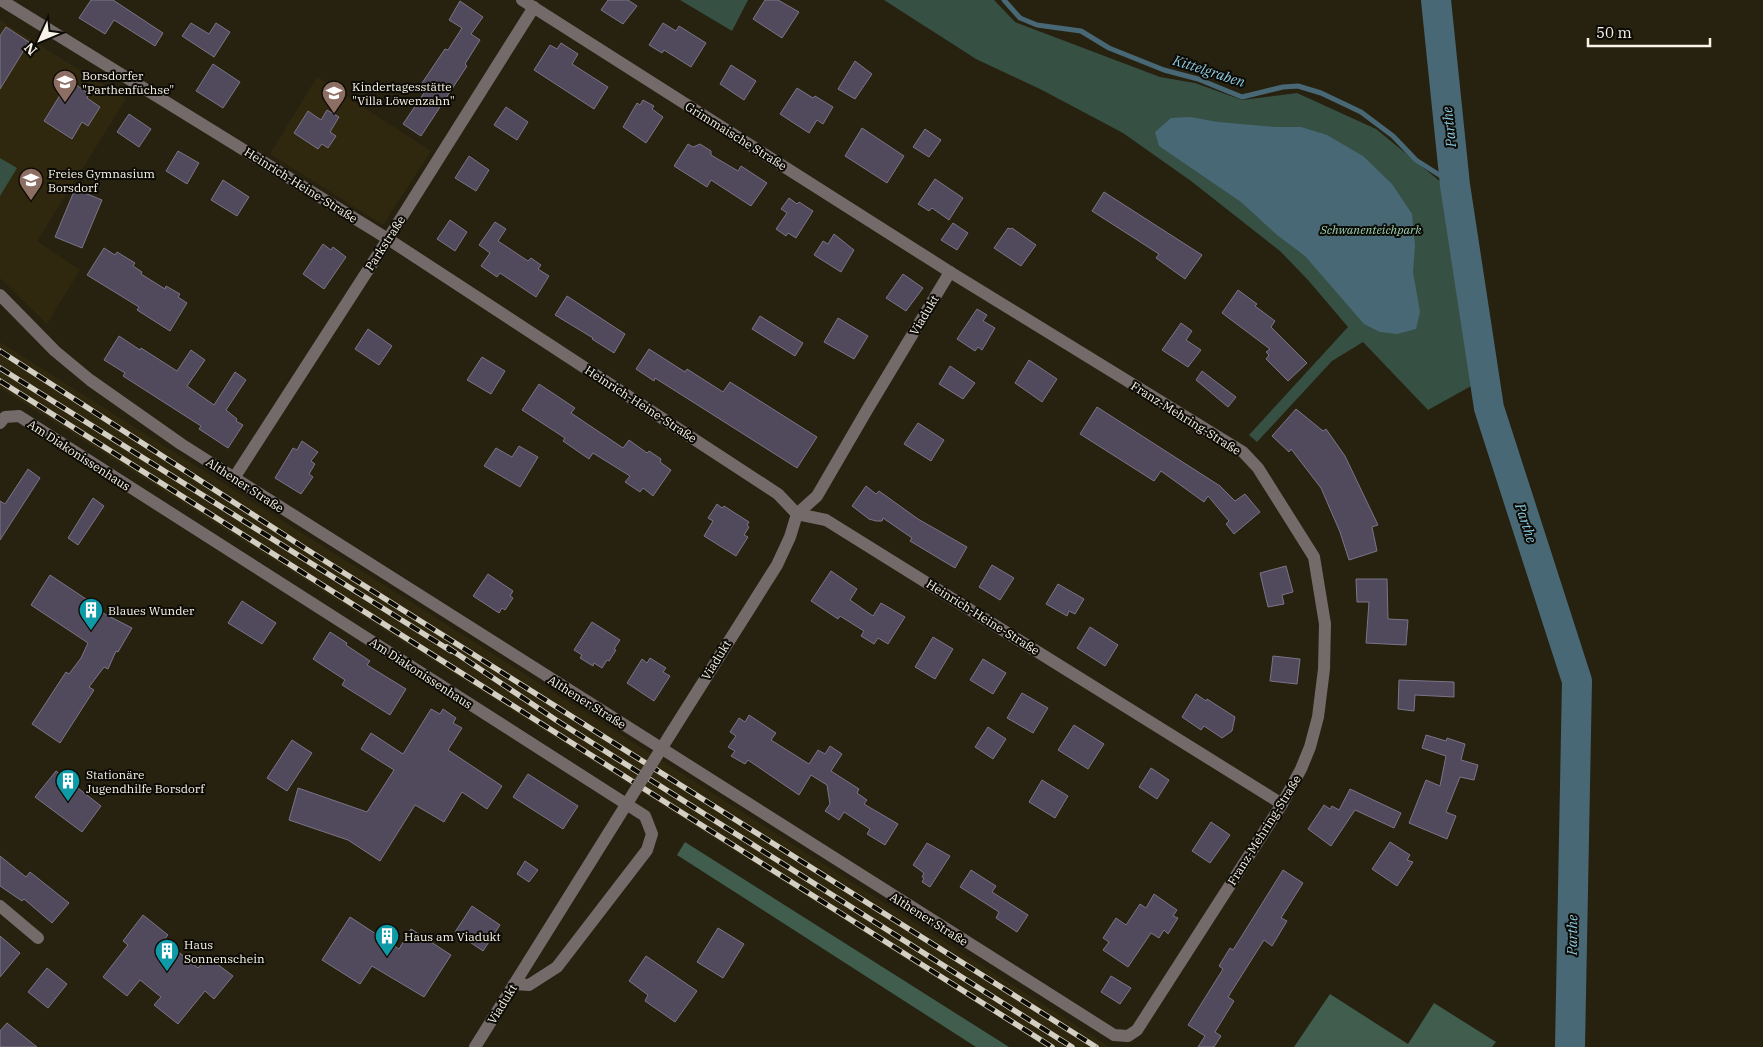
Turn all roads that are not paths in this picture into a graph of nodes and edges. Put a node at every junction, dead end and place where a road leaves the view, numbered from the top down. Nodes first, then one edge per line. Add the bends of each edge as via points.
1 (1, 0) edge
2 (522, 0) edge
3 (534, 7) junction
4 (388, 239) junction
5 (950, 272) junction
6 (0, 295) edge
7 (0, 423) edge
8 (234, 478) junction
9 (797, 514) junction
10 (1282, 804) junction
11 (0, 906) edge
12 (38, 938) dead end
13 (514, 984) junction
14 (1128, 1036) joint
15 (475, 1047) edge

1 - 4 street, Heinrich-Heine-Straße
2 - 3 street, Grimmaische Straße
3 - 4 street, Parkstraße
3 - 5 street, Grimmaische Straße
4 - 8 street, Parkstraße
4 - 9 street, Heinrich-Heine-Straße via 778,494
5 - 9 street, Viadukt via 817,496
5 - 10 street, Franz-Mehring-Straße via 1243,452 1258,468 1314,557 1325,624 1322,693 1310,747
6 - 8 street, Althener Straße via 90,380
7 - 13 street, Am Diakonissenhaus via 5,417 19,416 646,816 652,834 647,850 557,967 529,985
8 - 14 street, Althener Straße via 1114,1036
9 - 10 street, Heinrich-Heine-Straße via 826,520
9 - 13 street, Viadukt, bridge via 777,565
10 - 14 street, Franz-Mehring-Straße via 1137,1030
11 - 12 street
13 - 15 street, Viadukt

